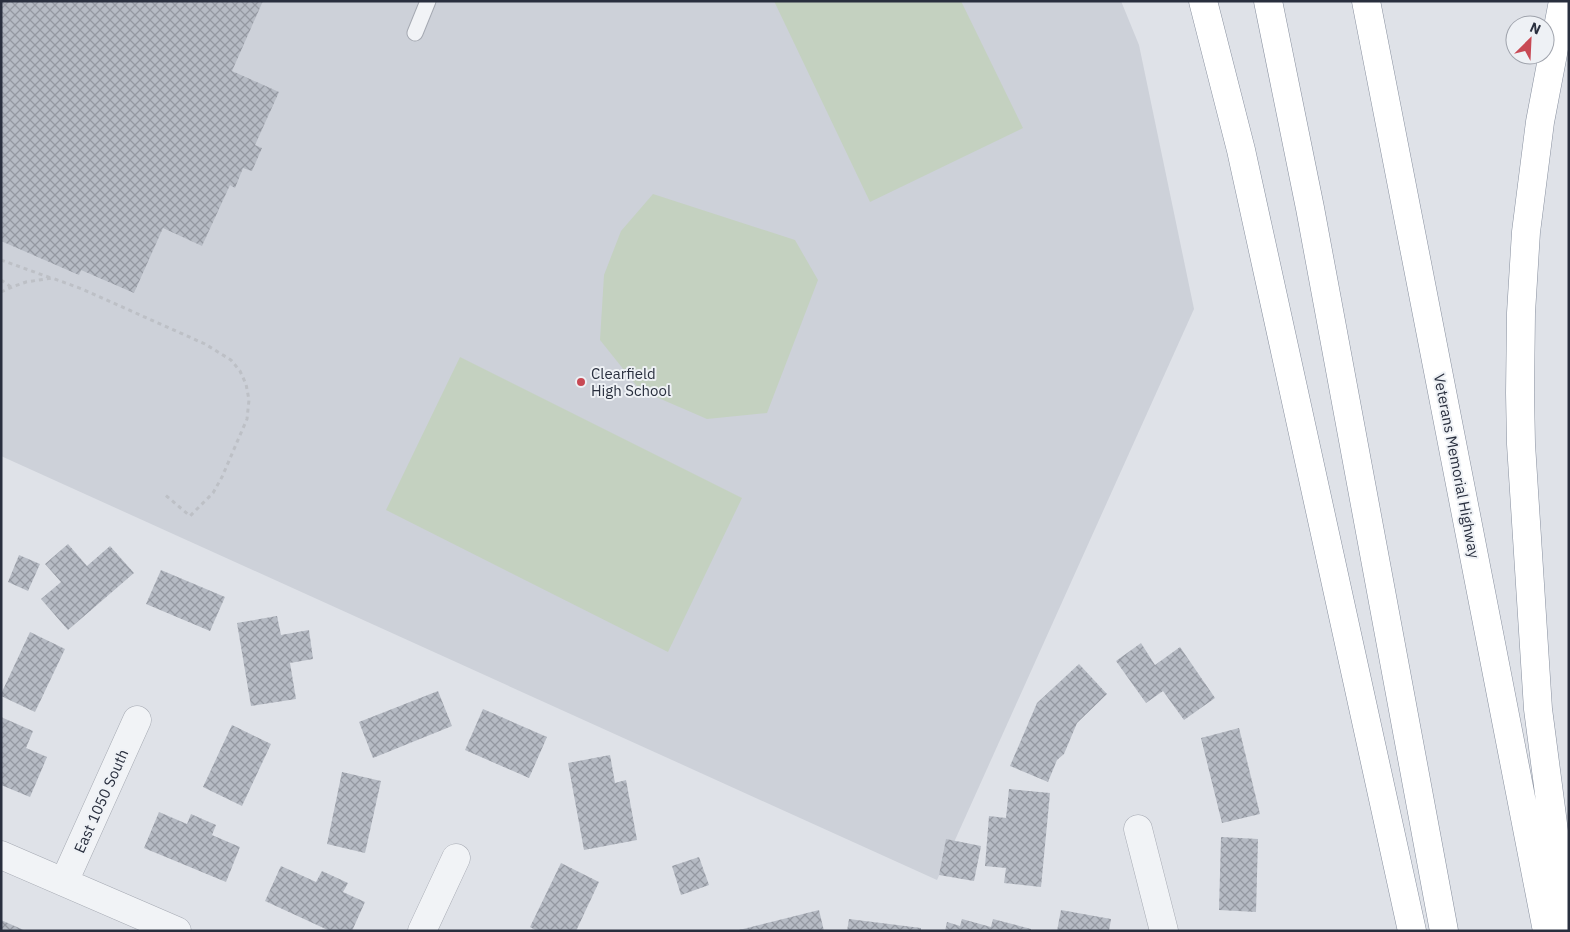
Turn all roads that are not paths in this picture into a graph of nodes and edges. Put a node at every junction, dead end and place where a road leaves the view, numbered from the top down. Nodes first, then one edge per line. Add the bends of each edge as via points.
1 (428, 1) edge
2 (1203, 1) edge
3 (1268, 1) edge
4 (1366, 1) edge
5 (1563, 1) edge
6 (415, 33) dead end
7 (137, 720) dead end
8 (1138, 829) dead end
9 (1, 854) edge
10 (456, 858) dead end
11 (64, 882) junction
12 (177, 931) edge
13 (422, 931) edge
14 (1164, 931) edge
15 (1412, 931) edge
16 (1444, 931) edge
17 (1547, 931) edge
18 (1567, 931) edge

1 - 6 lane
2 - 15 highway via 1241,150
3 - 16 highway via 1312,217
4 - 17 highway, Veterans Memorial Highway
5 - 18 highway via 1540,122 1526,232 1521,313 1520,444 1538,709
7 - 11 street, East 1050 South
8 - 14 street
9 - 11 street
10 - 13 street
11 - 12 street

